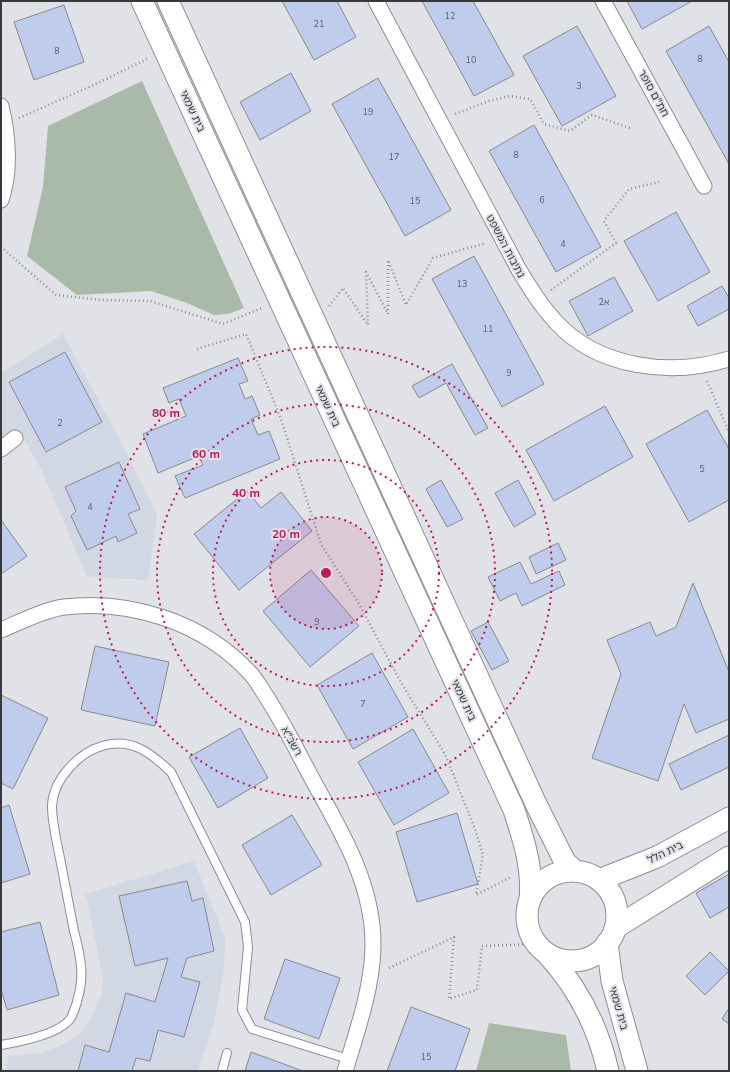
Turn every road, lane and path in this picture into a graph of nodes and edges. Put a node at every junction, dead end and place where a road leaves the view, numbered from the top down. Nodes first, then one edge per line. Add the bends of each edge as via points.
1 (142, 1) edge
2 (168, 1) edge
3 (376, 1) edge
4 (603, 1) edge
5 (148, 58) dead end
6 (1, 106) edge
7 (439, 120) junction
8 (5, 124) junction
9 (630, 128) dead end
10 (659, 182) dead end
11 (704, 186) dead end
12 (1, 200) edge
13 (502, 239) junction
14 (1, 247) edge
15 (537, 299) junction
16 (264, 307) dead end
17 (316, 323) junction
18 (197, 349) dead end
19 (729, 358) edge
20 (700, 364) junction
21 (729, 432) edge
22 (15, 438) dead end
23 (1, 449) edge
24 (1, 630) edge
25 (729, 818) edge
26 (729, 857) edge
27 (530, 867) junction
28 (575, 871) junction
29 (599, 880) junction
30 (530, 900) junction
31 (611, 935) junction
32 (542, 949) junction
33 (370, 977) junction
34 (1, 1045) edge
35 (227, 1053) dead end
36 (606, 1062) edge
37 (347, 1065) edge
38 (222, 1071) edge
39 (637, 1071) edge

1 - 27 street, בית שמאי via 514,810
2 - 17 street, בית שמאי
3 - 7 street, נתיבות המשפט
4 - 11 street, חת"ם סופר
5 - 8 path
6 - 8 street
7 - 9 path via 510,96 530,99 544,124 570,131 592,115
7 - 13 street, נתיבות המשפט
8 - 12 street via 7,164
10 - 15 path via 629,189 604,221 616,244
13 - 15 street, נתיבות המשפט
13 - 17 path via 432,258 406,305 388,260 388,314 366,272 368,325 343,288
14 - 16 path via 56,295 101,300 150,301 223,324
15 - 20 street, נתיבות המשפט via 556,323 579,342 601,354 631,364 661,367
17 - 28 street, בית שמאי via 536,804 565,862
18 - 27 path via 246,334 281,419 321,544 359,604 403,686 445,754 483,855 476,895
19 - 20 street, נתיבות המשפט
20 - 21 path
22 - 23 street
24 - 33 street, רשב"א via 62,607 104,606 145,612 184,624 220,645 251,674 272,706 337,823 358,869 369,910 373,946
25 - 29 street, בית הלל via 657,857
26 - 31 street
27 - 30 street, בית שמאי
28 - 29 street
28 - 30 street via 549,877 537,887
29 - 31 street via 608,890 617,914
30 - 32 street via 527,916 529,931
31 - 32 street via 601,950 578,961 562,960
31 - 39 street, בית שמאי via 612,982
32 - 33 path via 482,946 477,990 449,1000 454,937
32 - 36 street via 564,972 577,992 589,1014
33 - 37 street, רשב"א
34 - 37 lane via 26,1041 54,1031 71,1018 79,998 82,967 54,829 52,804 58,784 70,768 91,749 110,744 133,746 153,754 171,772 245,922 248,947 242,1010 252,1029
35 - 38 lane

